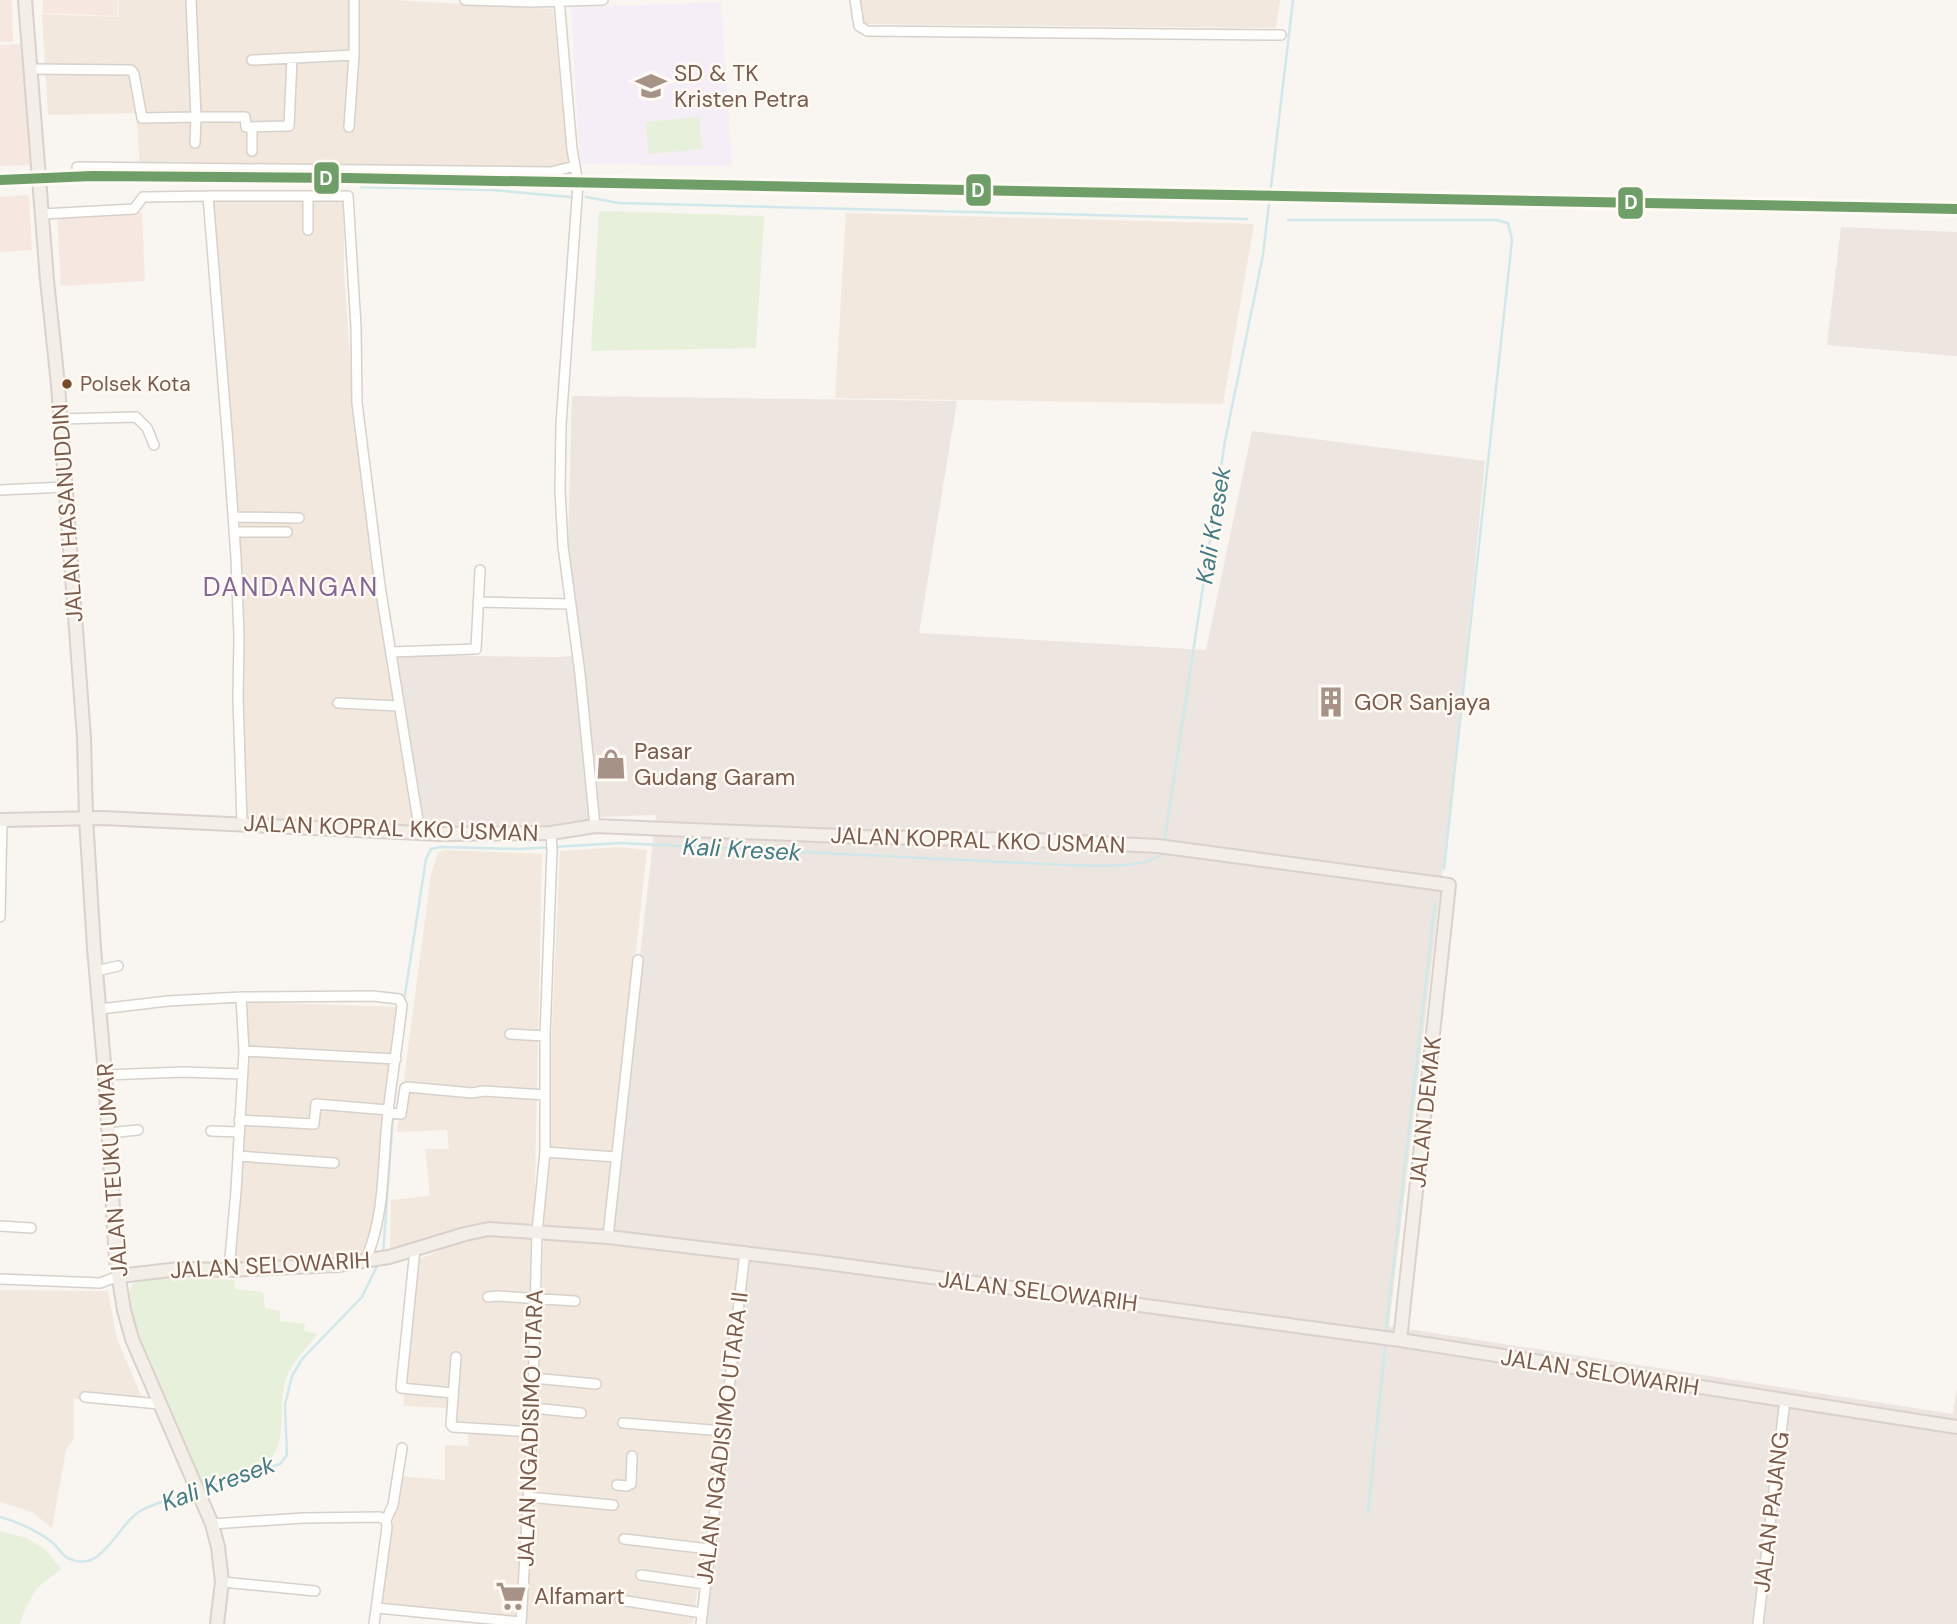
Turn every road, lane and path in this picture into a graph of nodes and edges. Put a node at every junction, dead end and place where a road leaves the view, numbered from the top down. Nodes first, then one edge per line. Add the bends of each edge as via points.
1 (25, 0) edge
2 (191, 0) edge
3 (354, 0) edge
4 (466, 0) edge
5 (603, 0) edge
6 (855, 0) edge
7 (560, 1) edge
8 (1281, 35) dead end
9 (354, 55) junction
10 (292, 59) junction
11 (253, 60) dead end
12 (31, 69) junction
13 (195, 117) junction
14 (253, 127) junction
15 (349, 127) dead end
16 (195, 144) dead end
17 (252, 151) dead end
18 (575, 166) junction
19 (77, 167) dead end
20 (308, 195) junction
21 (208, 196) junction
22 (43, 214) junction
23 (308, 230) dead end
24 (60, 419) junction
25 (154, 445) dead end
26 (65, 487) junction
27 (0, 490) edge
28 (233, 517) junction
29 (299, 518) dead end
30 (234, 532) junction
31 (287, 532) dead end
32 (480, 570) dead end
33 (478, 602) junction
34 (570, 604) junction
35 (391, 652) junction
36 (338, 703) dead end
37 (399, 706) junction
38 (86, 818) junction
39 (1, 820) edge
40 (242, 824) junction
41 (595, 826) junction
42 (420, 833) junction
43 (551, 836) junction
44 (1449, 885) joint
45 (0, 918) edge
46 (638, 960) dead end
47 (118, 966) dead end
48 (96, 971) junction
49 (241, 997) junction
50 (100, 1009) junction
51 (510, 1034) dead end
52 (545, 1036) junction
53 (244, 1051) junction
54 (396, 1059) junction
55 (243, 1074) junction
56 (105, 1075) junction
57 (545, 1095) junction
58 (388, 1112) junction
59 (240, 1120) junction
60 (138, 1129) dead end
61 (211, 1131) dead end
62 (239, 1132) junction
63 (108, 1133) junction
64 (545, 1152) junction
65 (238, 1156) junction
66 (616, 1157) junction
67 (334, 1163) dead end
68 (0, 1226) edge
69 (31, 1228) dead end
70 (537, 1232) junction
71 (608, 1237) junction
72 (415, 1249) junction
73 (745, 1252) junction
74 (367, 1261) junction
75 (229, 1270) junction
76 (118, 1276) junction
77 (0, 1279) edge
78 (488, 1297) dead end
79 (536, 1298) junction
80 (575, 1301) dead end
81 (1400, 1340) junction
82 (456, 1357) dead end
83 (533, 1378) junction
84 (596, 1384) dead end
85 (453, 1393) junction
86 (85, 1397) dead end
87 (1786, 1400) junction
88 (159, 1404) junction
89 (533, 1408) junction
90 (581, 1413) dead end
91 (623, 1423) dead end
92 (1957, 1427) edge
93 (724, 1431) junction
94 (532, 1432) junction
95 (401, 1448) dead end
96 (632, 1456) dead end
97 (617, 1485) dead end
98 (528, 1497) junction
99 (613, 1505) dead end
100 (386, 1520) junction
101 (212, 1524) junction
102 (624, 1539) dead end
103 (709, 1549) junction
104 (641, 1575) dead end
105 (222, 1582) junction
106 (705, 1584) junction
107 (315, 1591) dead end
108 (620, 1601) dead end
109 (377, 1608) junction
110 (702, 1613) junction
111 (435, 1619) edge
112 (521, 1623) edge
113 (217, 1624) edge
114 (374, 1624) edge
115 (701, 1624) edge
116 (1758, 1624) edge

1 - 12 main road, JALAN HASANUDDIN
2 - 13 street
3 - 9 street
4 - 7 street
5 - 7 street
6 - 8 street via 859,26 867,31
7 - 18 street
9 - 10 street
9 - 15 street
10 - 11 street
10 - 14 street via 289,126
12 - 13 street via 131,70 142,118
12 - 22 main road, JALAN HASANUDDIN
13 - 14 street via 245,117 246,128
13 - 16 street
14 - 17 street
18 - 19 street via 551,172
18 - 34 street via 578,197 560,490
20 - 21 street
20 - 23 street
20 - 35 street via 348,195 357,403
21 - 22 street via 147,197 134,209
21 - 28 street
22 - 24 main road, JALAN HASANUDDIN
24 - 25 street via 136,417
24 - 26 main road, JALAN HASANUDDIN
26 - 27 street
26 - 38 main road, JALAN HASANUDDIN
28 - 29 street
28 - 30 street
30 - 31 street
30 - 40 street
32 - 33 street
33 - 34 street
33 - 35 street via 476,649
34 - 41 street
35 - 37 street
36 - 37 street
37 - 42 street
38 - 39 main road, JALAN KOPRAL KKO USMAN
38 - 40 main road, JALAN KOPRAL KKO USMAN
38 - 48 main road, JALAN TEUKU UMAR
39 - 45 street
40 - 42 main road, JALAN KOPRAL KKO USMAN
41 - 43 main road, JALAN KOPRAL KKO USMAN
41 - 44 main road, JALAN KOPRAL KKO USMAN via 1162,846
42 - 43 main road, JALAN KOPRAL KKO USMAN
43 - 52 street, JALAN NGADISIMO UTARA
44 - 81 main road, JALAN DEMAK
46 - 66 street
47 - 48 street
48 - 50 main road, JALAN TEUKU UMAR
49 - 50 street
49 - 53 street
49 - 54 street via 399,999
50 - 56 main road, JALAN TEUKU UMAR
51 - 52 street
52 - 57 street, JALAN NGADISIMO UTARA
53 - 54 street
53 - 55 street
54 - 58 street
55 - 56 street
55 - 59 street
56 - 63 main road, JALAN TEUKU UMAR
57 - 58 street via 408,1087 400,1115
57 - 64 street, JALAN NGADISIMO UTARA
58 - 59 street via 316,1104 314,1124
58 - 74 street via 379,1214
59 - 62 street
60 - 63 street
61 - 62 street
62 - 65 street
63 - 76 main road, JALAN TEUKU UMAR
64 - 66 street
64 - 70 street, JALAN NGADISIMO UTARA
65 - 67 street
65 - 75 street
66 - 71 street
68 - 69 street
70 - 71 main road, JALAN SELOWARIH
70 - 72 main road, JALAN SELOWARIH via 476,1231
70 - 79 street, JALAN NGADISIMO UTARA
71 - 73 main road, JALAN SELOWARIH
72 - 74 main road, JALAN SELOWARIH
72 - 85 street via 401,1387
73 - 81 main road, JALAN SELOWARIH
73 - 93 street, JALAN NGADISIMO UTARA II
74 - 75 main road, JALAN SELOWARIH
75 - 76 main road, JALAN SELOWARIH via 179,1269
76 - 77 street via 100,1283
76 - 88 main road, JALAN TEUKU UMAR via 132,1339
78 - 79 street
79 - 80 street
79 - 83 street, JALAN NGADISIMO UTARA
81 - 87 main road, JALAN SELOWARIH
82 - 85 street
83 - 84 street
83 - 89 street, JALAN NGADISIMO UTARA
85 - 94 street via 453,1427
86 - 88 street
87 - 92 main road, JALAN SELOWARIH
87 - 116 street, JALAN PAJANG
88 - 101 main road, JALAN TEUKU UMAR
89 - 90 street
89 - 94 street, JALAN NGADISIMO UTARA
91 - 93 street
93 - 103 street, JALAN NGADISIMO UTARA II
94 - 98 street, JALAN NGADISIMO UTARA
95 - 100 street via 393,1505
96 - 97 street via 629,1485
98 - 99 street
98 - 112 street, JALAN NGADISIMO UTARA
100 - 101 street via 303,1518
100 - 109 street
101 - 105 main road, JALAN TEUKU UMAR
102 - 103 street
103 - 106 street, JALAN NGADISIMO UTARA II
104 - 106 street
105 - 107 street
105 - 113 main road, JALAN TEUKU UMAR
106 - 110 street, JALAN NGADISIMO UTARA II
108 - 110 street
109 - 111 street
109 - 114 street
110 - 115 street, JALAN NGADISIMO UTARA II
111 - 112 street

